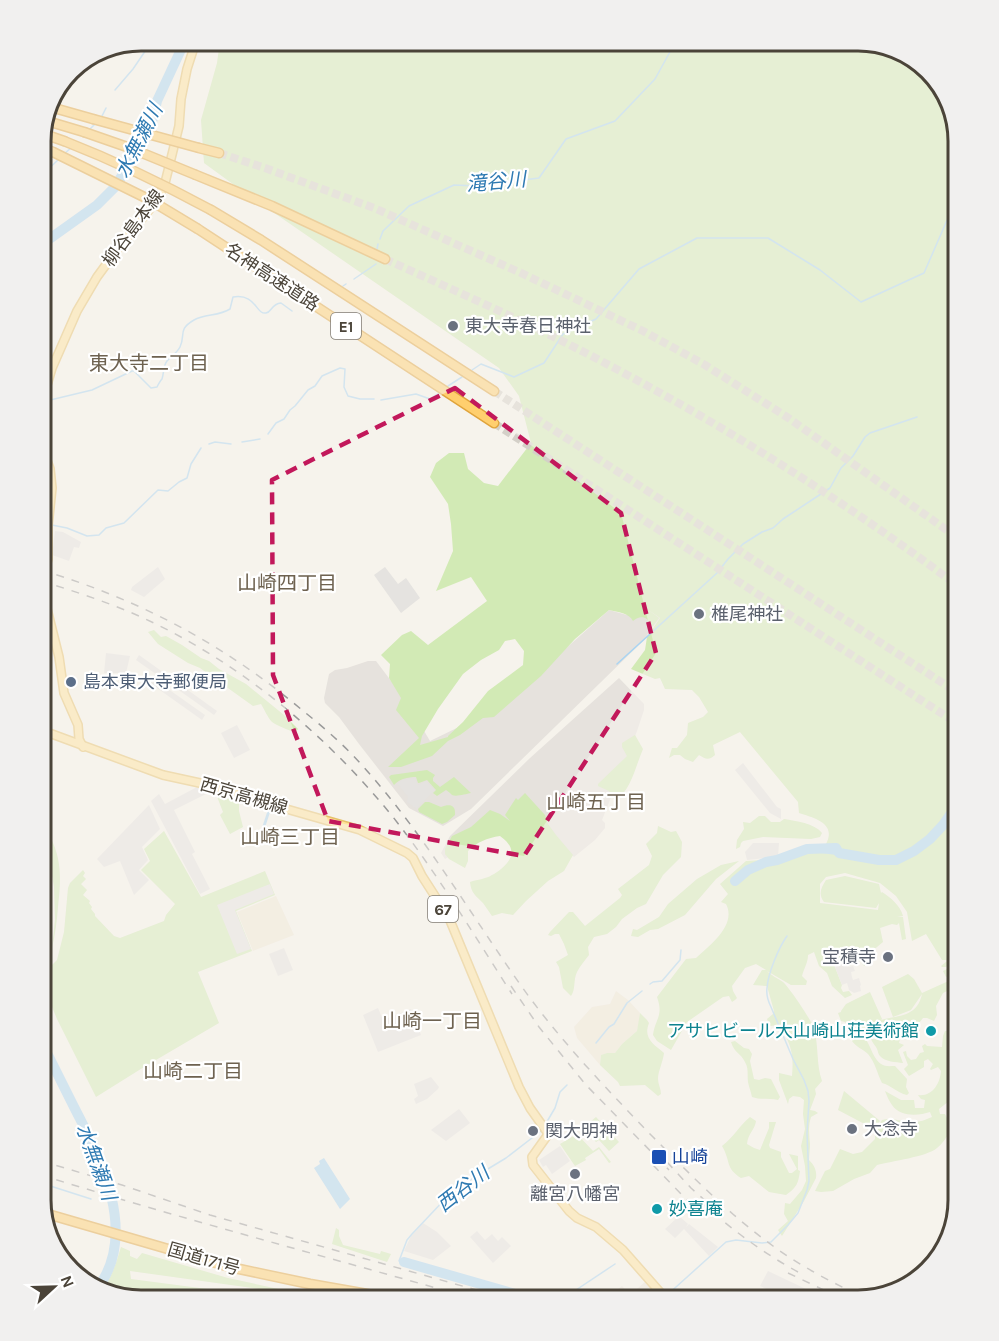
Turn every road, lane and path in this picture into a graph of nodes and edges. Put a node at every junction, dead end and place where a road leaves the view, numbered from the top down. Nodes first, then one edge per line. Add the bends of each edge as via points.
1 (193, 51) edge
2 (57, 109) edge
3 (53, 123) edge
4 (51, 136) edge
5 (51, 151) edge
6 (219, 153) tunnel mouth
7 (385, 259) tunnel mouth
8 (51, 371) edge
9 (494, 391) tunnel mouth
10 (494, 423) tunnel mouth
11 (51, 478) edge
12 (51, 498) edge
13 (51, 627) edge
14 (51, 734) edge
15 (83, 747) junction
16 (53, 1215) edge
17 (345, 1290) edge
18 (658, 1290) edge

1 - 8 main road, 柳谷島本線 via 165,183 157,200 97,278 77,311
2 - 6 highway, bridge
3 - 7 highway, bridge via 196,174
4 - 9 highway, 名神高速道路 / E1, bridge via 106,158 211,210
5 - 10 highway, 名神高速道路 / E1, bridge via 150,200 198,229
11 - 12 main road
13 - 15 main road via 64,693
14 - 15 main road, 西京高槻線 / 67
15 - 18 main road, 西京高槻線 / 67 via 163,775 360,830 412,858 449,918 519,1087 547,1132 532,1157 533,1165 569,1211 623,1250
16 - 17 highway, 国道171号 via 230,1267

